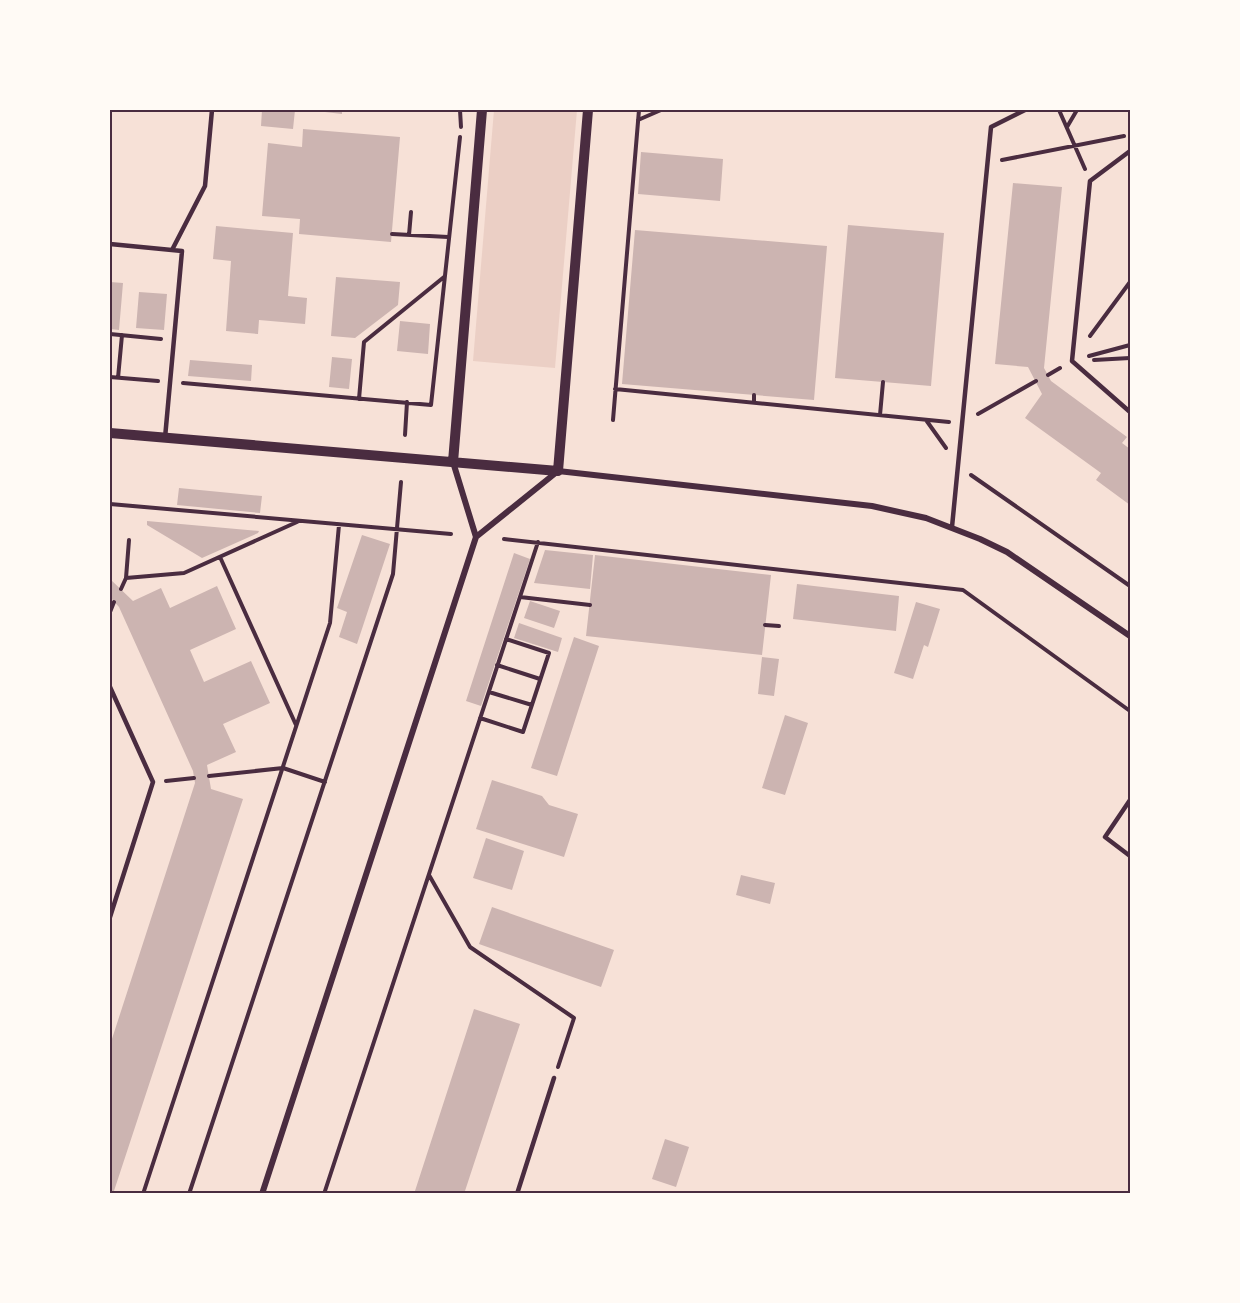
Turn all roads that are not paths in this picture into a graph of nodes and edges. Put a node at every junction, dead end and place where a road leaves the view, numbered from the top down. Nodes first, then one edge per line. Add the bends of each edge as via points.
1 (212, 110) edge
2 (482, 110) edge
3 (588, 110) edge
4 (1025, 110) edge
5 (1131, 151) edge
6 (110, 244) edge
7 (172, 250) junction
8 (1131, 412) edge
9 (110, 433) edge
10 (165, 438) junction
11 (453, 462) junction
12 (558, 471) junction
13 (952, 527) junction
14 (476, 537) junction
15 (1131, 636) edge
16 (110, 687) edge
17 (1131, 800) edge
18 (1131, 856) edge
19 (110, 917) edge
20 (554, 1078) road end
21 (261, 1194) edge
22 (516, 1194) edge

1 - 7 lane via 205,186
2 - 11 street
3 - 12 street
4 - 13 lane via 991,128
5 - 8 lane via 1090,181 1072,361
6 - 7 lane
7 - 10 lane via 182,251
9 - 10 street
10 - 11 street
11 - 12 street
11 - 14 street
12 - 13 street via 872,506
12 - 14 street
13 - 15 street via 1033,568
14 - 21 street
16 - 19 lane via 153,782
17 - 18 lane via 1105,837
20 - 22 lane

